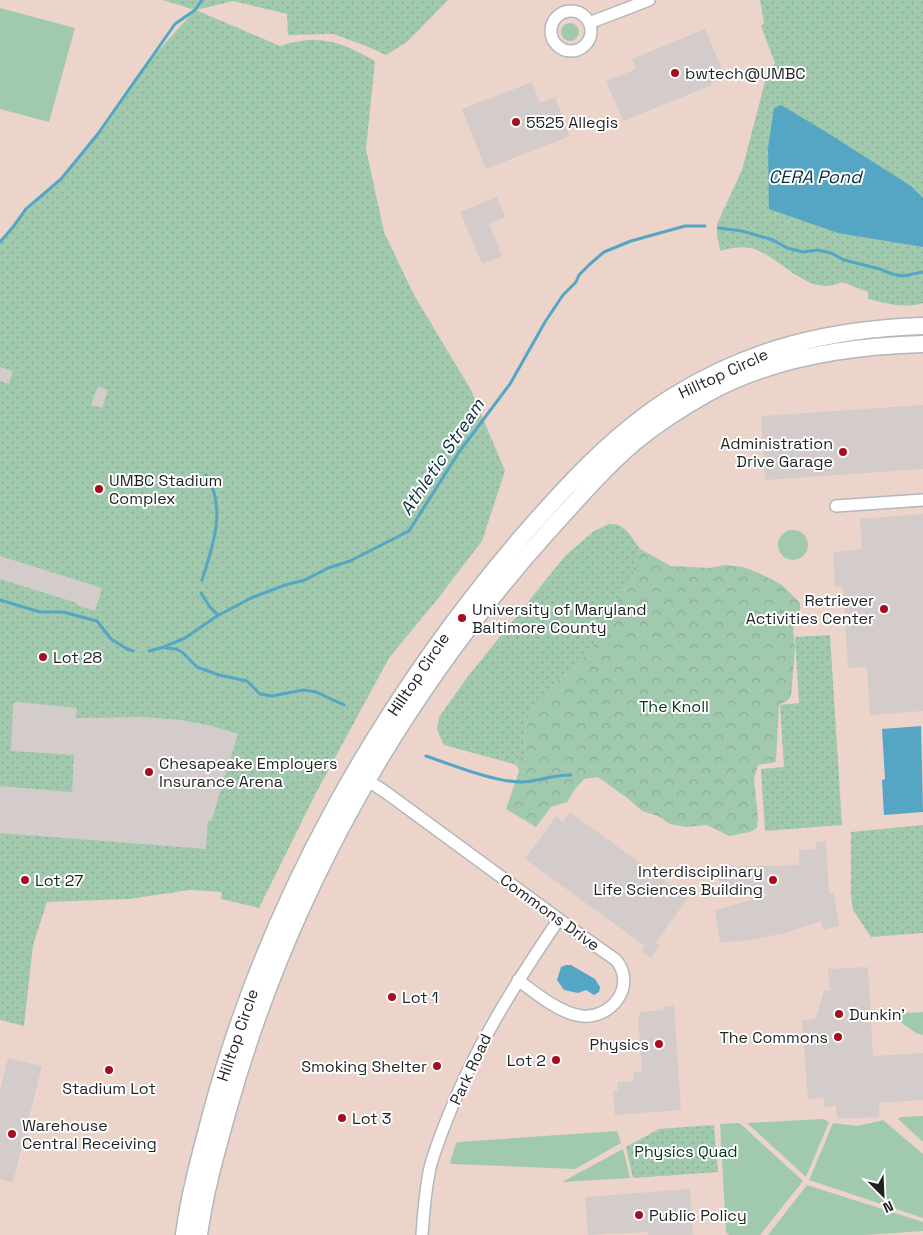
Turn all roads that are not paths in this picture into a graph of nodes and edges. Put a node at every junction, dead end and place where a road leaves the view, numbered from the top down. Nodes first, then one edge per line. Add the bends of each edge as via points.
1 (649, 0) edge
2 (589, 23) dead end
3 (923, 326) edge
4 (923, 344) edge
5 (923, 500) edge
6 (836, 506) dead end
7 (361, 776) junction
8 (559, 920) junction
9 (518, 980) junction
10 (184, 1235) edge
11 (199, 1235) edge
12 (422, 1235) edge

1 - 2 street
3 - 7 street, Hilltop Circle via 864,329 807,339 772,350 705,378 629,428 575,478 479,589 423,664
4 - 7 street, Hilltop Circle via 815,355 750,374 711,391 638,440 586,489 512,572
5 - 6 street
7 - 8 street, Commons Drive
7 - 10 street, Hilltop Circle via 319,838 288,902 239,1024 216,1093
7 - 11 street, Hilltop Circle via 301,910 253,1029 214,1158
8 - 9 street, Park Road
8 - 9 street, Commons Drive via 622,966 625,986 616,1003 596,1015 570,1014
9 - 12 street, Park Road via 468,1070 447,1120 431,1164

